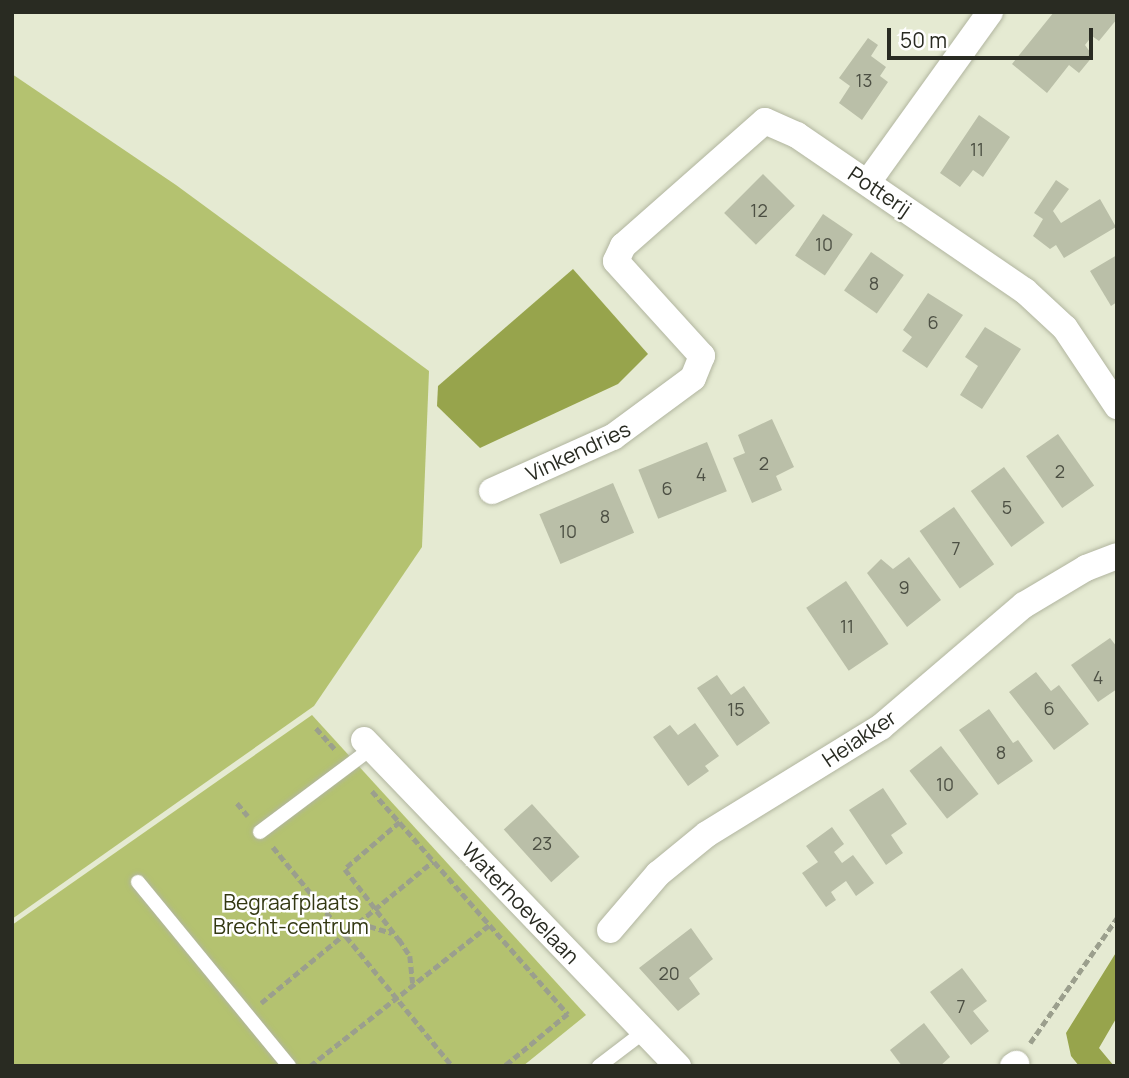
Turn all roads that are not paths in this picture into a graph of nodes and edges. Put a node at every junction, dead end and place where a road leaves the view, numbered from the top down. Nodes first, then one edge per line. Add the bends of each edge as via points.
1 (990, 12) edge
2 (868, 182) junction
3 (623, 246) joint
4 (1117, 405) edge
5 (492, 491) dead end
6 (1117, 556) edge
7 (368, 744) joint
8 (260, 832) road end
9 (138, 882) dead end
10 (610, 930) dead end
11 (645, 1031) junction
12 (289, 1066) edge
13 (599, 1066) edge
14 (678, 1066) edge

1 - 2 street
2 - 3 street, Potterij via 797,135 765,121
2 - 4 street, Potterij via 1045,307 1091,363
3 - 5 street, Vinkendries via 616,261 625,274 702,356 693,378 613,437
6 - 10 street, Heiakker via 1086,568 1024,605 881,727 707,834 658,874
7 - 8 lane via 349,765
7 - 11 street, Waterhoevelaan
9 - 12 lane
11 - 13 lane
11 - 14 street, Waterhoevelaan

